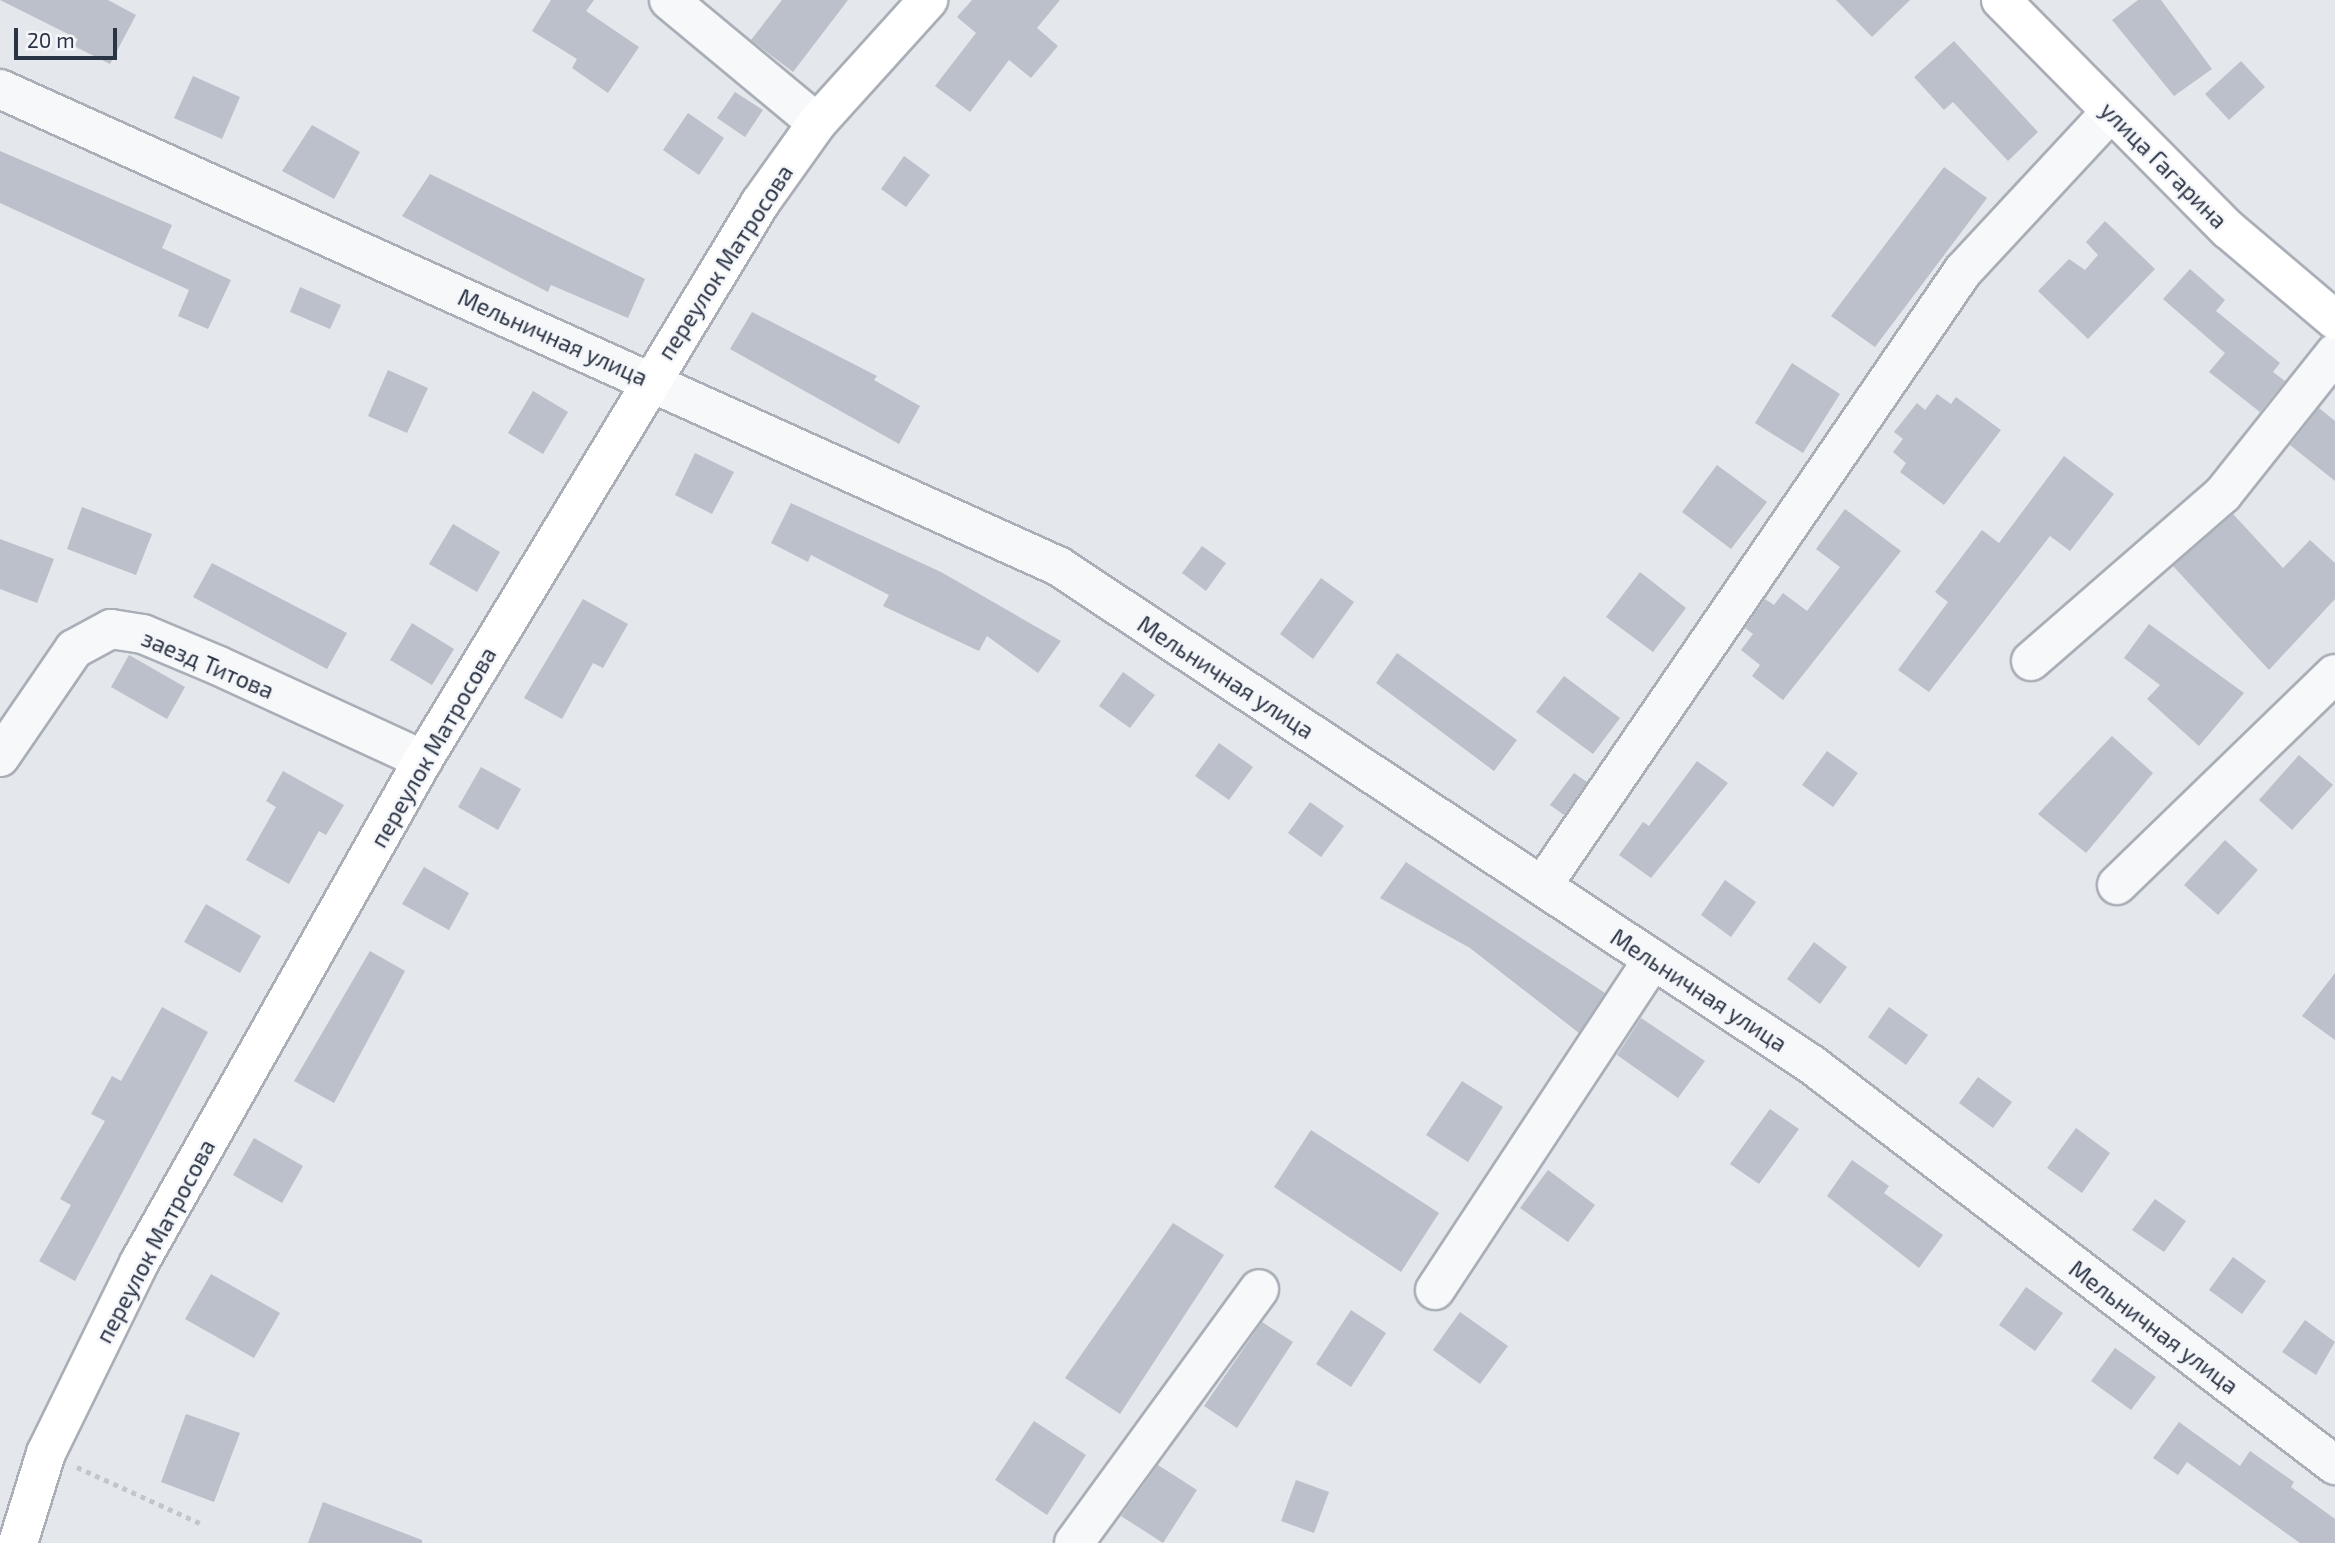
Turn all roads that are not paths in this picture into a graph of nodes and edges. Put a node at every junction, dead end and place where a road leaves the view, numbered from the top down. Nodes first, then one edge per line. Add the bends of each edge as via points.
1 (669, 0) edge
2 (928, 0) edge
3 (2001, 0) edge
4 (0, 89) edge
5 (2110, 113) junction
6 (817, 123) junction
7 (2335, 320) edge
8 (2335, 353) edge
9 (650, 380) junction
10 (2031, 661) dead end
11 (2335, 674) edge
12 (0, 757) edge
13 (423, 760) junction
14 (2117, 884) dead end
15 (1542, 886) junction
16 (1653, 960) junction
17 (1259, 1289) dead end
18 (1434, 1290) dead end
19 (2335, 1465) edge
20 (18, 1543) edge
21 (1074, 1543) edge

1 - 6 street
2 - 6 main road, переулок Матросова
3 - 5 main road, улица Гагарина
4 - 9 street, Мельничная улица
5 - 7 main road, улица Гагарина via 2228,230
5 - 15 street via 1963,271
6 - 9 main road, переулок Матросова
8 - 10 street via 2222,494
9 - 13 main road, переулок Матросова
9 - 15 street, Мельничная улица via 1058,566
11 - 14 street
12 - 13 street, заезд Титова via 74,649 111,629 143,634 206,660
13 - 20 main road, переулок Матросова via 139,1263 46,1453
15 - 16 street, Мельничная улица
16 - 18 street
16 - 19 street, Мельничная улица via 1811,1064
17 - 21 street

